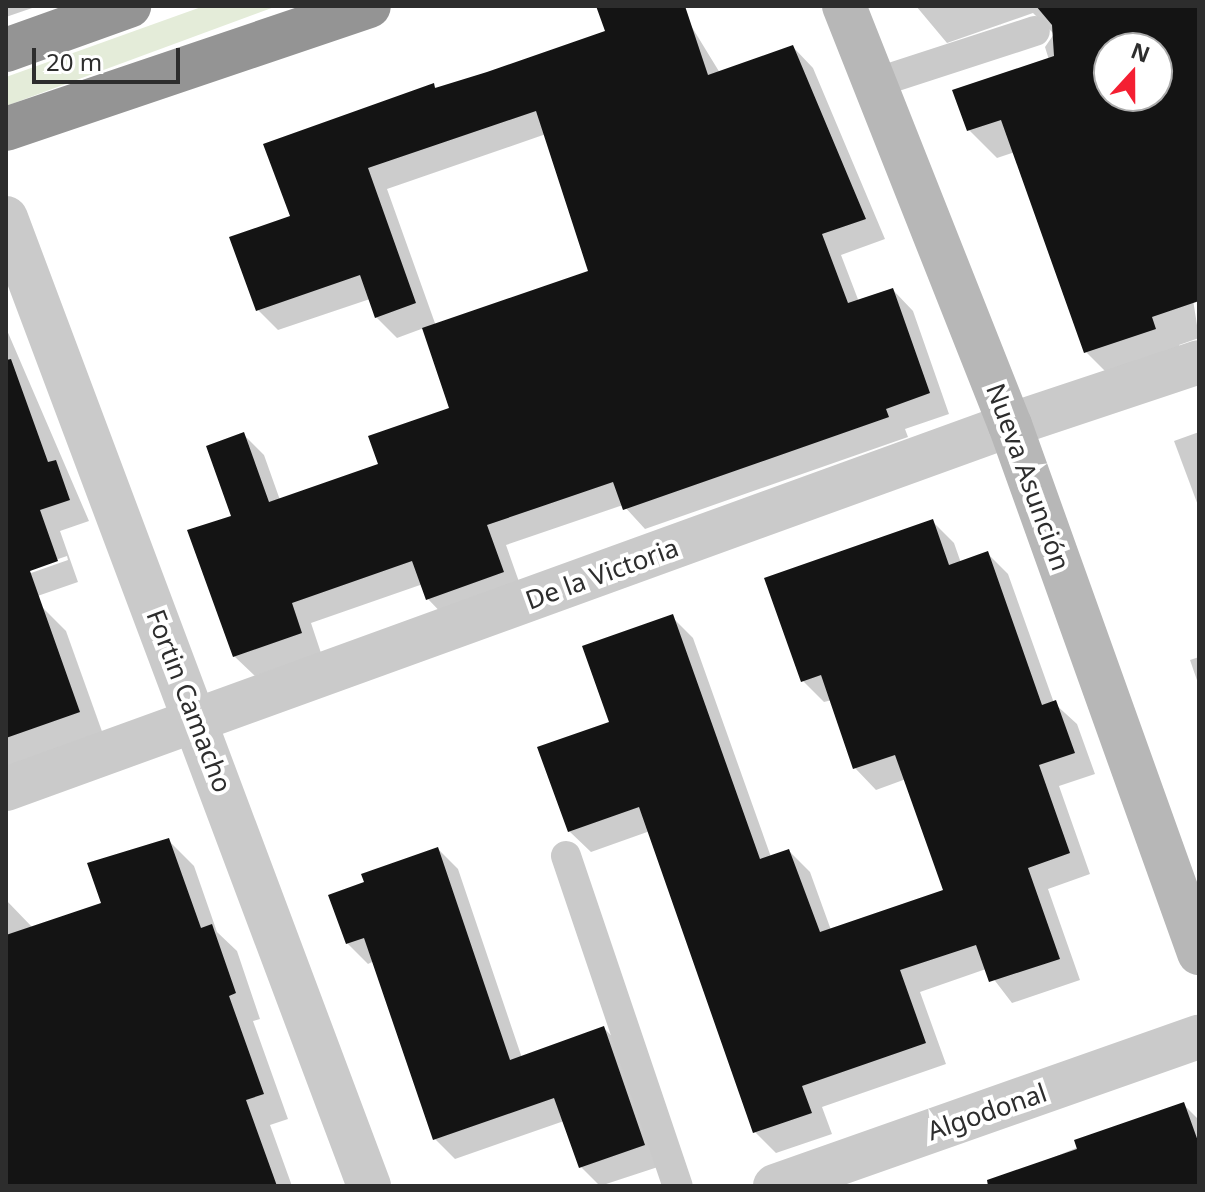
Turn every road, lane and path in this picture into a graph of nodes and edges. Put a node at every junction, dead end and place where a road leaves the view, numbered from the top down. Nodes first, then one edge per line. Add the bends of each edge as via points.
1 (129, 6) edge
2 (369, 6) edge
3 (844, 6) edge
4 (1035, 31) dead end
5 (6, 50) edge
6 (875, 83) junction
7 (6, 129) edge
8 (6, 218) edge
9 (1199, 362) edge
10 (1010, 425) junction
11 (197, 723) junction
12 (6, 789) edge
13 (566, 856) dead end
14 (1199, 953) edge
15 (1199, 1037) edge
16 (369, 1186) edge
17 (678, 1186) edge
18 (775, 1186) edge

1 - 5 highway
2 - 7 highway
3 - 6 street, Nueva Asunción
4 - 6 lane
6 - 10 street, Nueva Asunción
8 - 11 street, Fortin Camacho
9 - 10 street, De la Victoria
10 - 11 street, De la Victoria
10 - 14 street, Nueva Asunción
11 - 12 street, De la Victoria
11 - 16 street, Fortin Camacho
13 - 17 lane
15 - 18 street, Algodonal

